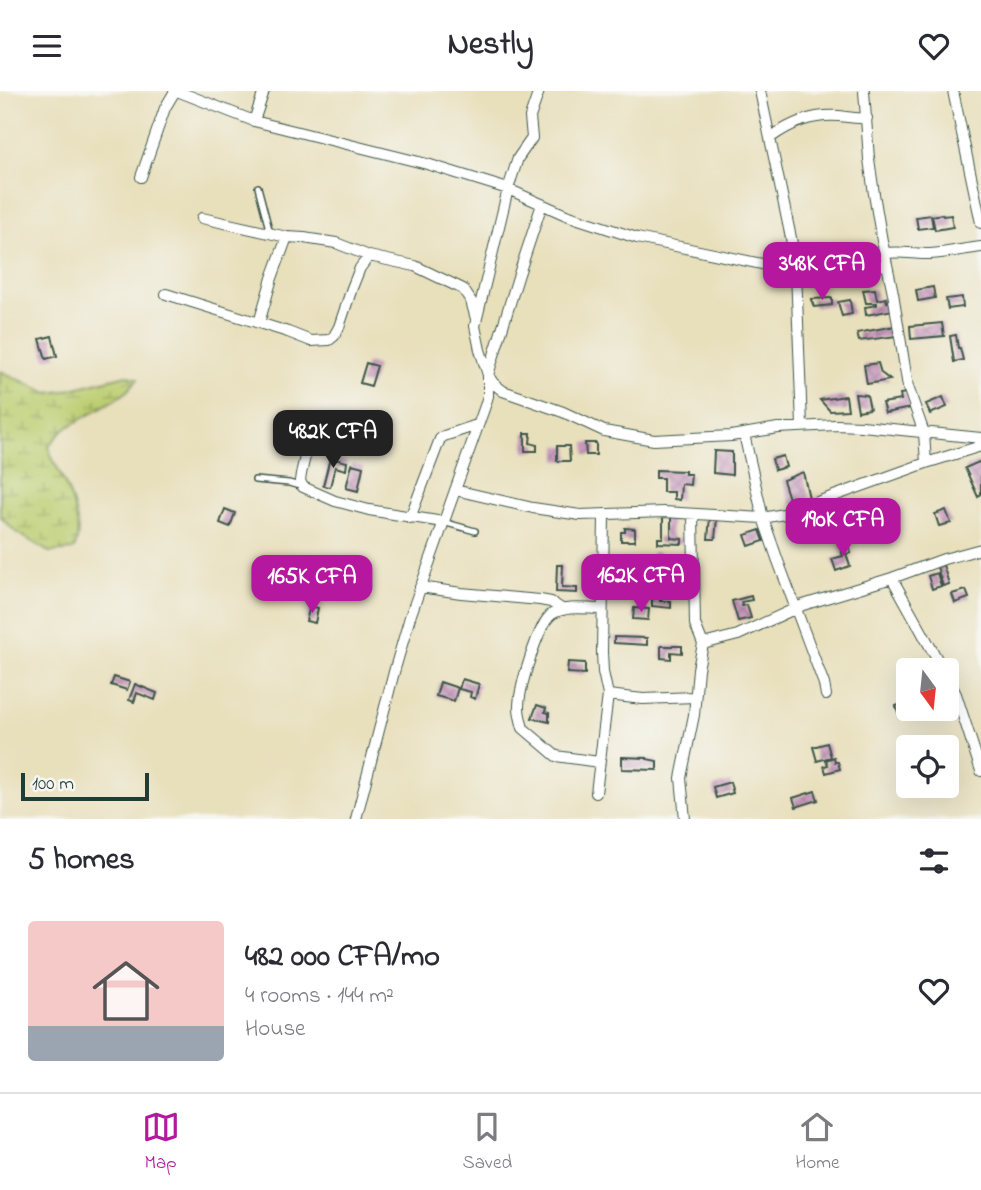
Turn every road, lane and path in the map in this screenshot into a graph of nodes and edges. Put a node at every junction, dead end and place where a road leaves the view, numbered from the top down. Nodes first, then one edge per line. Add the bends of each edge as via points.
1 (176, 91) edge
2 (264, 91) edge
3 (538, 91) edge
4 (761, 91) edge
5 (864, 91) edge
6 (953, 91) edge
7 (867, 118) junction
8 (254, 121) junction
9 (770, 138) junction
10 (141, 177) dead end
11 (258, 187) dead end
12 (508, 189) junction
13 (542, 204) junction
14 (202, 218) dead end
15 (981, 223) edge
16 (270, 233) junction
17 (288, 237) junction
18 (981, 247) edge
19 (885, 253) junction
20 (369, 256) junction
21 (887, 265) junction
22 (796, 271) junction
23 (166, 294) dead end
24 (477, 320) junction
25 (259, 323) junction
26 (488, 375) junction
27 (313, 421) dead end
28 (477, 425) junction
29 (802, 426) junction
30 (924, 433) junction
31 (744, 434) junction
32 (981, 439) edge
33 (981, 446) edge
34 (926, 463) junction
35 (255, 480) dead end
36 (303, 487) junction
37 (455, 490) junction
38 (693, 514) junction
39 (604, 515) junction
40 (410, 518) junction
41 (763, 519) junction
42 (443, 522) junction
43 (475, 531) dead end
44 (981, 549) edge
45 (892, 578) junction
46 (420, 587) junction
47 (796, 608) junction
48 (601, 609) junction
49 (562, 610) junction
50 (703, 644) junction
51 (936, 658) edge
52 (608, 695) junction
53 (826, 695) dead end
54 (695, 697) junction
55 (959, 703) edge
56 (599, 762) junction
57 (981, 771) edge
58 (596, 793) dead end
59 (356, 819) edge
60 (685, 819) edge

1 - 8 street
1 - 10 street via 165,108
2 - 8 street
3 - 12 street via 530,117 532,138 518,158
4 - 9 street
5 - 7 street
6 - 15 street
7 - 9 street via 808,119
7 - 19 street via 870,169
8 - 12 street
9 - 22 street
11 - 16 lane
12 - 13 street
12 - 24 street
13 - 22 street via 637,238
13 - 26 street
14 - 16 street
16 - 17 street
17 - 20 street via 336,243
17 - 25 street
18 - 19 street via 926,254
19 - 21 street
20 - 24 street via 415,266 463,289
20 - 25 street via 329,340 311,341
21 - 22 street
21 - 30 street via 908,387
22 - 29 street
23 - 25 street
24 - 26 street
26 - 28 street via 488,396
26 - 31 street via 502,391 624,436 654,440
27 - 36 street via 301,474
28 - 37 street
28 - 40 street via 440,439
29 - 30 street
29 - 31 street
30 - 32 street
30 - 34 street
31 - 41 street
33 - 34 street
34 - 41 street
35 - 36 lane
36 - 40 street via 335,502
37 - 39 street via 556,512
37 - 42 street
38 - 39 street
38 - 41 street
38 - 50 street via 695,624
39 - 48 street
40 - 42 street
41 - 47 street
42 - 43 lane
42 - 46 street
44 - 45 street
45 - 47 street
45 - 51 street
46 - 49 street via 540,600
46 - 59 street
47 - 50 street via 738,635
47 - 53 street
48 - 49 street
48 - 52 street
49 - 56 street via 547,619 533,648 520,718 523,729 553,754
50 - 54 street
52 - 54 street
52 - 56 street
54 - 60 street via 681,778
55 - 57 street
56 - 58 street

